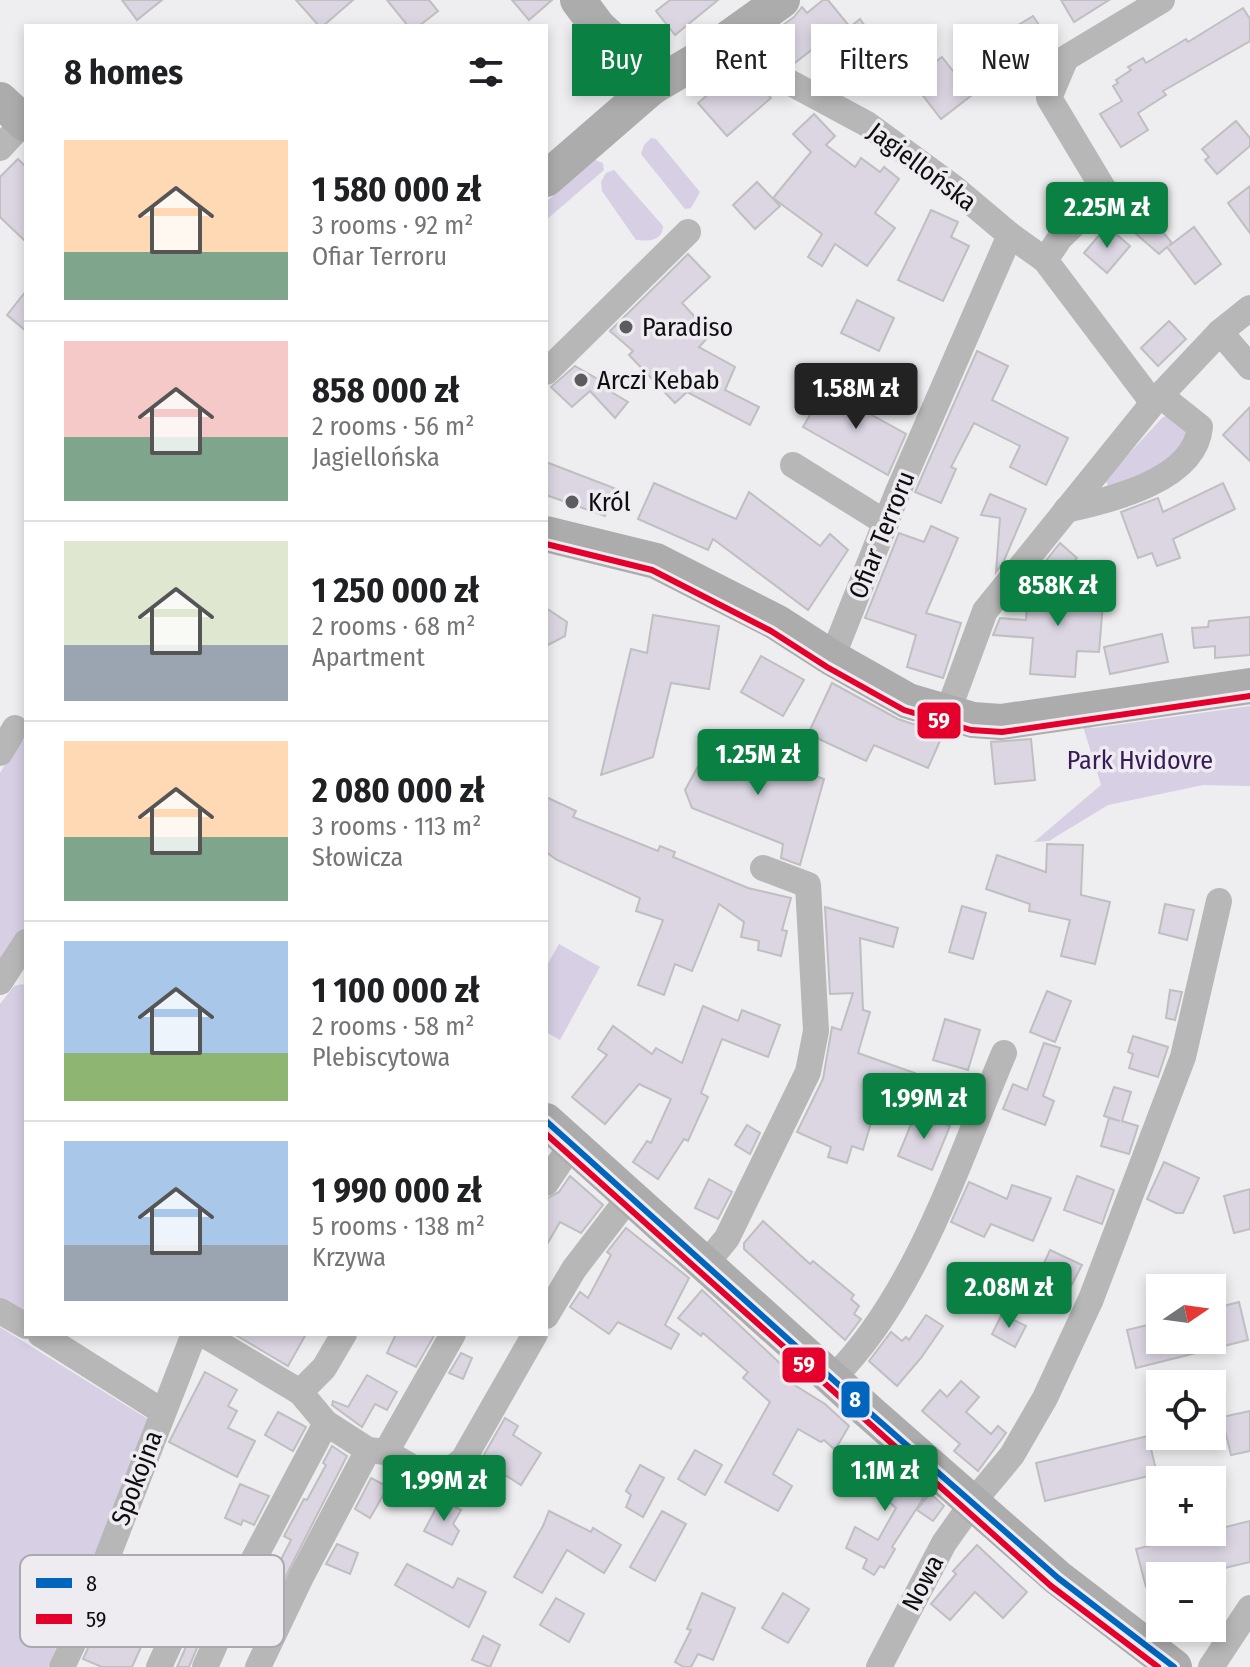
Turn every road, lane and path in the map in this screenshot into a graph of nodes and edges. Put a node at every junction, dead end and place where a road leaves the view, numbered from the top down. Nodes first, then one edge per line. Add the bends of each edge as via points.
1 (782, 0) edge
2 (1162, 0) edge
3 (749, 24) edge
4 (795, 85) edge
5 (642, 96) edge
6 (548, 177) edge
7 (688, 232) dead end
8 (1010, 235) junction
9 (1045, 260) junction
10 (1250, 308) edge
11 (1220, 332) junction
12 (1250, 367) edge
13 (548, 370) edge
14 (1157, 400) junction
15 (793, 465) dead end
16 (1066, 510) junction
17 (886, 523) junction
18 (548, 534) edge
19 (832, 658) junction
20 (1250, 686) edge
21 (947, 714) junction
22 (14, 726) edge
23 (0, 753) edge
24 (763, 868) dead end
25 (1219, 901) dead end
26 (24, 945) edge
27 (0, 982) edge
28 (1004, 1053) dead end
29 (559, 1133) edge
30 (548, 1175) edge
31 (630, 1196) junction
32 (705, 1265) junction
33 (0, 1311) edge
34 (548, 1313) edge
35 (24, 1325) edge
36 (43, 1336) edge
37 (193, 1336) edge
38 (206, 1336) edge
39 (343, 1336) edge
40 (452, 1336) edge
41 (534, 1336) edge
42 (833, 1378) junction
43 (300, 1392) junction
44 (163, 1412) junction
45 (326, 1423) junction
46 (377, 1451) junction
47 (973, 1502) junction
48 (108, 1555) edge
49 (256, 1555) edge
50 (1250, 1608) edge
51 (284, 1620) edge
52 (71, 1647) edge
53 (168, 1647) edge
54 (214, 1647) edge
55 (269, 1647) edge
56 (62, 1667) edge
57 (159, 1667) edge
58 (205, 1667) edge
59 (258, 1667) edge
60 (879, 1667) edge
61 (1174, 1667) edge
62 (1211, 1667) edge

1 - 3 street
2 - 9 street via 1066,58 1049,98 1106,193
4 - 8 street, Jagiellońska via 867,124
5 - 6 street
7 - 13 street
8 - 9 street, Jagiellońska
8 - 17 street, Ofiar Terroru
9 - 14 street, Jagiellońska
10 - 11 street
11 - 12 street
11 - 14 street
14 - 16 street
14 - 16 street, Jagiellońska via 1200,427 1191,454 1151,485
15 - 17 street
16 - 21 street via 985,611
17 - 19 street, Ofiar Terroru
18 - 19 street via 656,561 776,622
19 - 21 street via 908,701
20 - 21 street via 1001,722
22 - 23 street
24 - 32 street via 808,885 816,1031 808,1072 727,1238
25 - 47 street, Nowa via 1183,1057 1091,1299 1012,1455
26 - 27 street
28 - 42 street via 891,1305
29 - 30 street
29 - 31 street
31 - 32 street
31 - 34 street
32 - 42 street
33 - 35 street
36 - 44 street
37 - 44 street, Spokojna
38 - 43 street
39 - 43 street via 324,1368
40 - 46 street
41 - 46 street via 463,1460 447,1472 427,1476
42 - 47 street
43 - 45 street
44 - 48 street, Spokojna
45 - 46 street
45 - 49 street
46 - 51 street
47 - 60 street, Nowa via 944,1543
47 - 61 street via 1058,1578
50 - 62 street
52 - 56 street, Spokojna
53 - 57 street
54 - 58 street
55 - 59 street

